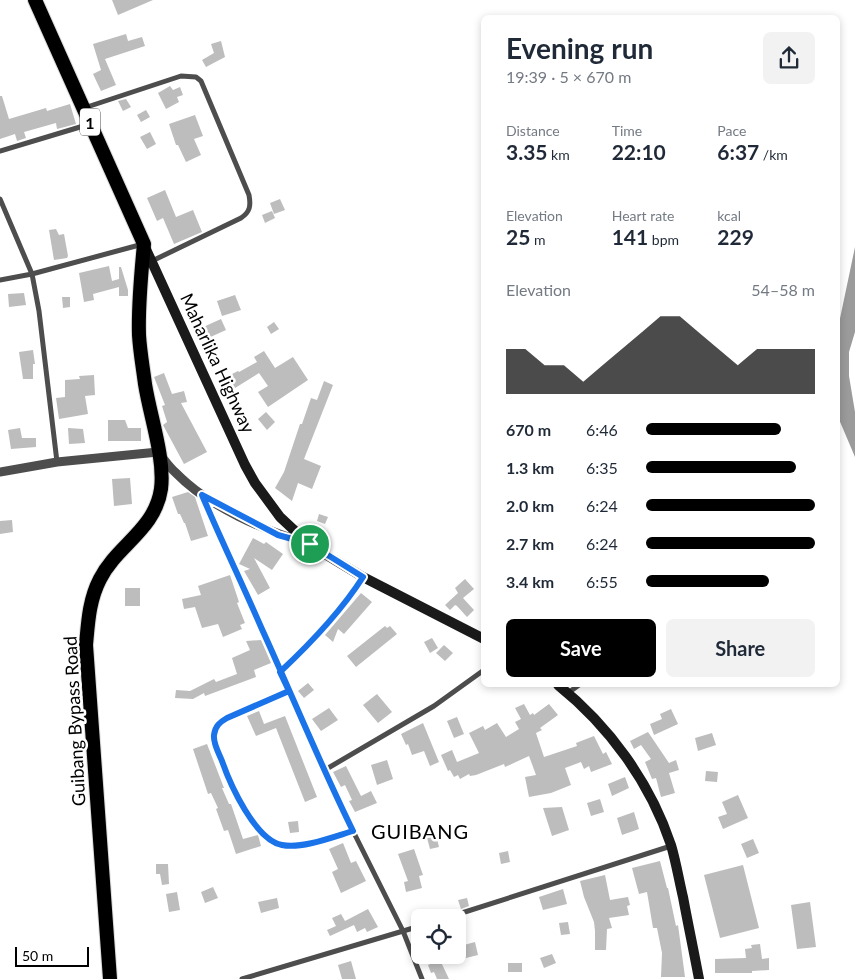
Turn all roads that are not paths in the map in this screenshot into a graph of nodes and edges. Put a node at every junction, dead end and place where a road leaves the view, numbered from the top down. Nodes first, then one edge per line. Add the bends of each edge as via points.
1 (35, 0) edge
2 (84, 108) junction
3 (90, 123) junction
4 (0, 151) edge
5 (0, 199) edge
6 (144, 244) junction
7 (151, 262) junction
8 (32, 274) junction
9 (0, 280) edge
10 (158, 452) junction
11 (57, 462) junction
12 (0, 472) edge
13 (202, 495) junction
14 (310, 544) junction
15 (363, 577) junction
16 (481, 637) edge
17 (280, 672) junction
18 (481, 672) edge
19 (561, 687) edge
20 (576, 687) edge
21 (289, 691) junction
22 (568, 692) junction
23 (323, 771) junction
24 (353, 831) junction
25 (671, 846) junction
26 (466, 912) edge
27 (411, 929) edge
28 (403, 931) junction
29 (110, 979) edge
30 (242, 979) edge
31 (422, 979) edge
32 (699, 979) edge

1 - 2 highway, Maharlika Highway / 1
2 - 3 highway, Maharlika Highway / 1
2 - 7 street via 181,76 196,77 200,81 251,205 241,218
3 - 4 street
3 - 6 highway, Maharlika Highway / 1
5 - 8 street
6 - 7 main road, Maharlika Highway / 1
6 - 8 street
6 - 10 highway, Guibang Bypass Road via 139,337
7 - 14 main road, Maharlika Highway / 1 via 255,483 280,517
8 - 9 street
8 - 11 street
10 - 11 street
10 - 13 street
10 - 29 highway, Guibang Bypass Road via 161,487 152,518 100,578 88,618 87,664
11 - 12 street
13 - 14 street via 278,535
13 - 17 street
14 - 15 main road, Maharlika Highway / 1
15 - 16 main road, Maharlika Highway / 1
15 - 17 street via 324,630
17 - 21 street
18 - 23 street via 434,706
19 - 22 main road
20 - 22 street
21 - 23 street
21 - 24 lane via 219,723 214,741 227,776 244,809 260,830 281,845 292,846
22 - 25 main road via 600,723 627,760 651,799
23 - 24 street
24 - 28 street
25 - 26 street
25 - 32 main road
27 - 28 street
28 - 30 street
28 - 31 street

